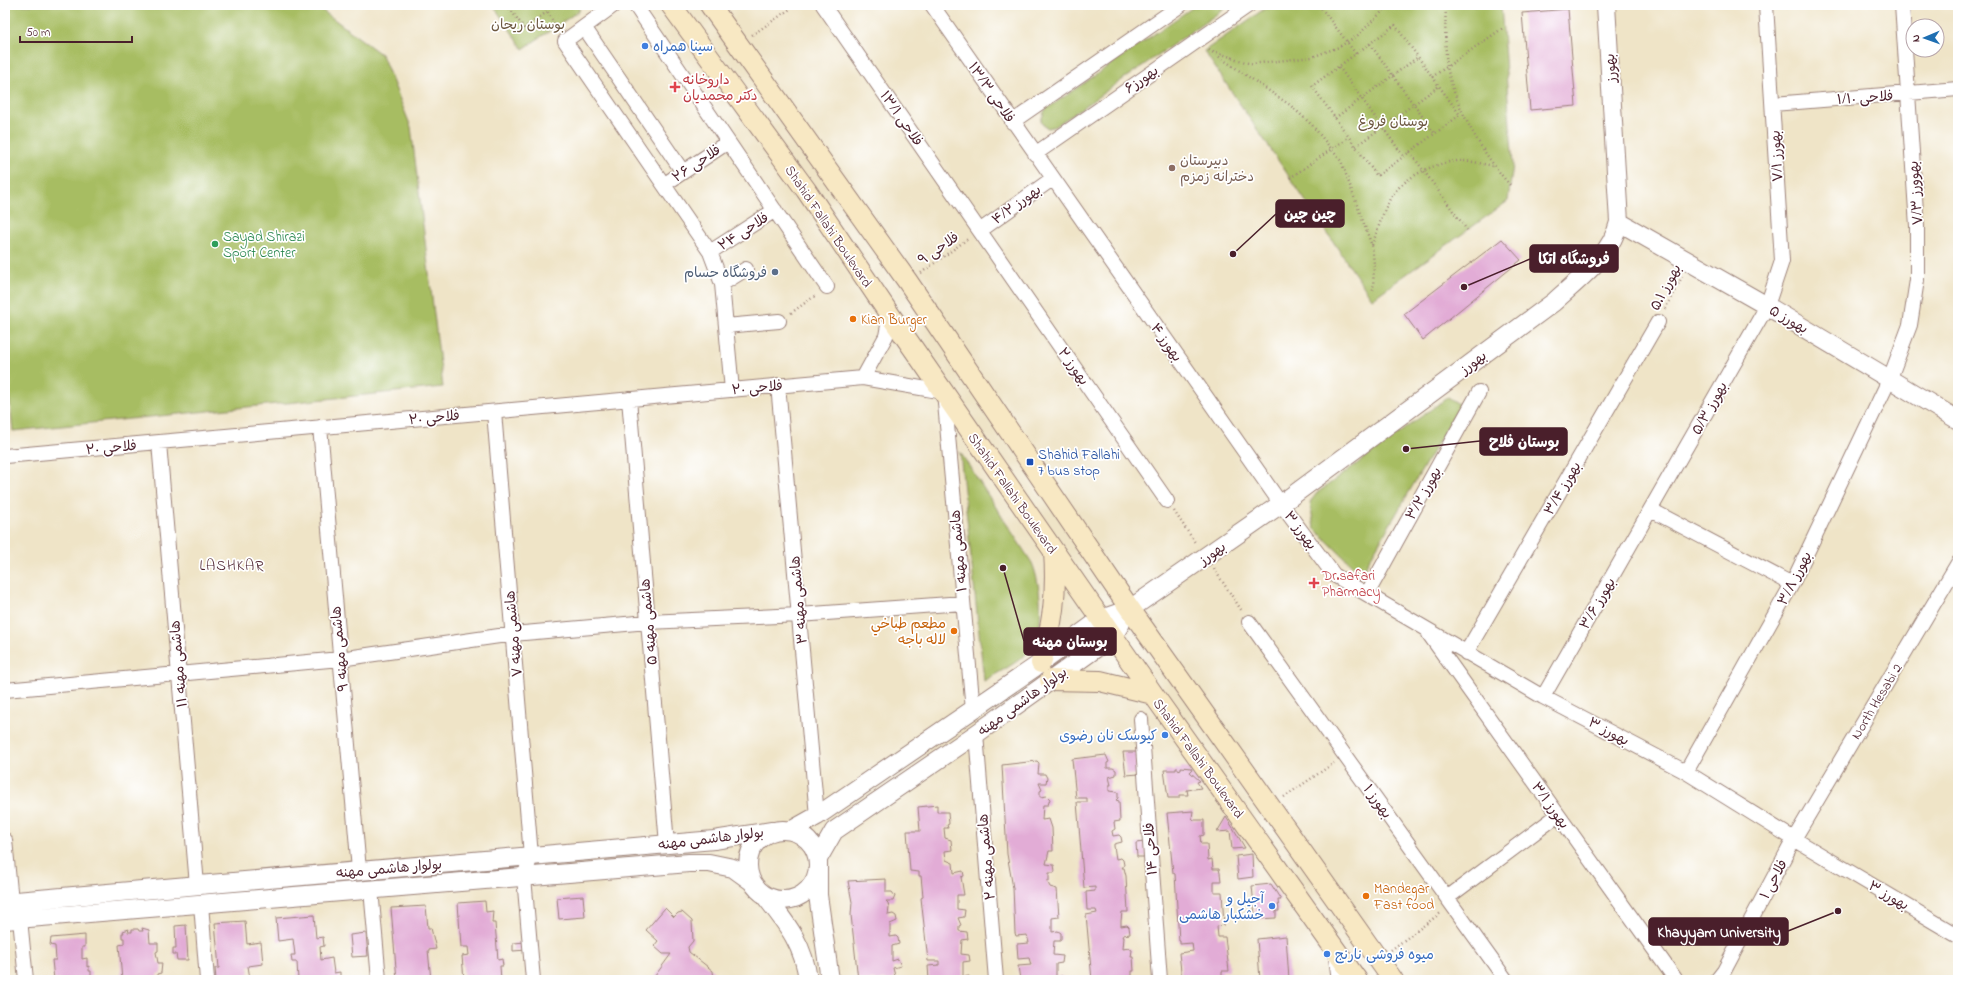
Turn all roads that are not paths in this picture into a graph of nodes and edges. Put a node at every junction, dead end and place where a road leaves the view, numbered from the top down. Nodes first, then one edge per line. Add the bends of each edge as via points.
1 (614, 5) edge
2 (635, 5) edge
3 (671, 5) edge
4 (710, 5) edge
5 (823, 5) edge
6 (932, 5) edge
7 (1181, 5) edge
8 (1606, 5) edge
9 (1766, 5) edge
10 (1902, 5) edge
11 (1247, 6) edge
12 (584, 27) junction
13 (1958, 89) edge
14 (1908, 93) junction
15 (1773, 104) junction
16 (1012, 122) junction
17 (728, 142) junction
18 (1035, 154) junction
19 (683, 172) junction
20 (1052, 179) junction
21 (665, 184) junction
22 (775, 210) junction
23 (1618, 222) junction
24 (981, 230) junction
25 (710, 252) junction
26 (746, 269) dead end
27 (722, 284) junction
28 (827, 287) dead end
29 (1767, 306) junction
30 (890, 314) junction
31 (779, 321) dead end
32 (1658, 322) road end
33 (726, 326) junction
34 (863, 378) junction
35 (1890, 378) junction
36 (778, 386) junction
37 (732, 390) junction
38 (944, 392) junction
39 (1479, 392) dead end
40 (629, 399) junction
41 (494, 412) junction
42 (1958, 420) edge
43 (320, 427) junction
44 (159, 443) junction
45 (5, 456) edge
46 (1167, 501) dead end
47 (1281, 504) junction
48 (1651, 510) junction
49 (1054, 552) junction
50 (1958, 563) edge
51 (1792, 584) junction
52 (1367, 594) junction
53 (963, 603) junction
54 (1130, 610) junction
55 (799, 615) junction
56 (1101, 619) junction
57 (648, 622) junction
58 (1249, 622) dead end
59 (1425, 629) junction
60 (513, 634) junction
61 (1113, 636) junction
62 (1466, 653) junction
63 (340, 659) junction
64 (1046, 672) junction
65 (179, 674) junction
66 (5, 690) edge
67 (1153, 694) junction
68 (1543, 697) junction
69 (973, 710) junction
70 (1141, 719) dead end
71 (976, 734) junction
72 (1686, 772) junction
73 (1558, 815) junction
74 (817, 816) junction
75 (792, 830) junction
76 (772, 831) junction
77 (1794, 839) junction
78 (5, 840) edge
79 (667, 844) junction
80 (532, 856) junction
81 (818, 859) junction
82 (359, 870) junction
83 (524, 877) junction
84 (751, 881) junction
85 (197, 885) junction
86 (371, 889) junction
87 (765, 896) junction
88 (8, 901) edge
89 (1449, 901) junction
90 (201, 904) junction
91 (12, 920) edge
92 (1958, 936) edge
93 (1334, 947) junction
94 (26, 980) edge
95 (207, 980) edge
96 (379, 980) edge
97 (533, 980) edge
98 (808, 980) edge
99 (830, 980) edge
100 (996, 980) edge
101 (1160, 980) edge
102 (1339, 980) edge
103 (1356, 980) edge
104 (1393, 980) edge
105 (1506, 980) edge
106 (1676, 980) edge
107 (1717, 980) edge

1 - 12 street
2 - 17 street
3 - 30 main road, Shahid Fallahi Boulevard via 806,190
4 - 54 main road, Shahid Fallahi Boulevard via 908,282
5 - 24 street, فلاحی ۱۳/۱
6 - 16 street, فلاحی ۱۳/۳
7 - 16 street
8 - 23 street, بهورز
9 - 15 street, بهورز ۷/۱
10 - 14 street, بهوورز ۷/۳
11 - 18 street, بهورز۶
12 - 19 street
12 - 21 street via 565,41
13 - 14 street, فلاحی ۱/۱۰
14 - 15 street, فلاحی ۱/۱۰
14 - 35 street, بهوورز ۷/۳ via 1917,226 1917,280 1910,324
15 - 29 street, بهورز ۷/۱ via 1782,261
16 - 18 street, فلاحی ۱۳/۳
17 - 19 street, فلاحی ۲۶
17 - 22 street
18 - 20 street, فلاحی ۱۳/۳
19 - 21 street, فلاحی ۲۶
20 - 24 street, بهورز ۴/۲
20 - 47 street, بهورز ۴
21 - 25 street
22 - 25 street, فلاحی ۲۴
22 - 28 street
23 - 29 street, بهورز ۵
23 - 47 street, بهورز via 1616,233 1608,248 1554,302
24 - 46 street, بهورز ۲
25 - 27 street
26 - 27 street
27 - 33 street
29 - 35 street, بهورز ۵
29 - 48 street, بهورز ۵/۳
30 - 34 street via 886,336
30 - 38 main road, Shahid Fallahi Boulevard
31 - 33 street
32 - 62 street, بهورز ۳/۴
33 - 37 street
34 - 36 street, فلاحی ۲۰
34 - 38 street, فلاحی ۲۰
35 - 42 street, بهورز ۵
35 - 51 street, بهورز ۳/۸
36 - 37 street, فلاحی ۲۰
36 - 55 street, هاشمی مهنه ۳
37 - 40 street, فلاحی ۲۰
38 - 49 main road, Shahid Fallahi Boulevard
38 - 53 street, هاشمی مهنه ۱
39 - 52 street, بهورز ۳/۲
40 - 41 street, فلاحی ۲۰
40 - 57 street, هاشمی مهنه ۵
41 - 43 street, فلاحی ۲۰
41 - 60 street, هاشمی مهنه ۷
43 - 44 street, فلاحی ۲۰
43 - 63 street, هاشمی مهنه ۹
44 - 45 street, فلاحی ۲۰
44 - 65 street, هاشمی مهنه ۱۱
47 - 52 street, بهورز ۳ via 1334,575
47 - 54 street, بهورز
48 - 51 street
48 - 68 street, بهورز ۳/۶
49 - 56 main road, Shahid Fallahi Boulevard
49 - 64 main road via 1056,585
50 - 77 street, North Hesabi 2
51 - 72 street, بهورز ۳/۸
52 - 59 street, بهورز ۳
53 - 55 street
53 - 69 street, هاشمی مهنه ۱
54 - 56 street, بولوار هاشمی مهنه
54 - 61 street, بولوار هاشمی مهنه
54 - 104 main road, Shahid Fallahi Boulevard
55 - 57 street
55 - 74 street, هاشمی مهنه ۳
56 - 61 main road, Shahid Fallahi Boulevard
56 - 64 street, بولوار هاشمی مهنه
57 - 60 street
57 - 79 street, هاشمی مهنه ۵
58 - 89 street, بهورز ۱
59 - 62 street, بهورز ۳
59 - 73 street, بهورز ۳/۱
60 - 63 street
60 - 80 street, هاشمی مهنه ۷
61 - 64 street, بولوار هاشمی مهنه
61 - 67 main road, Shahid Fallahi Boulevard
62 - 68 street, بهورز ۳
63 - 65 street
63 - 82 street, هاشمی مهنه ۹
64 - 67 main road via 1100,681
64 - 69 street, بولوار هاشمی مهنه
64 - 71 street, بولوار هاشمی مهنه
65 - 66 street
65 - 85 street, هاشمی مهنه ۱۱
67 - 93 main road, Shahid Fallahi Boulevard
68 - 72 street, بهورز ۳
69 - 74 street, بولوار هاشمی مهنه
70 - 101 street, فلاحی ۱۴
71 - 81 street, بولوار هاشمی مهنه via 834,832
71 - 100 street, هاشمی مهنه ۲
72 - 77 street, بهورز ۳
73 - 89 street
73 - 106 street, بهورز ۳/۱
74 - 75 street, بولوار هاشمی مهنه
75 - 76 street
75 - 81 street via 809,841
76 - 79 street, بولوار هاشمی مهنه
76 - 84 street via 756,842 747,861
77 - 92 street, بهورز ۳
77 - 107 street, فلاحی ۱
78 - 88 street
79 - 80 street, بولوار هاشمی مهنه
80 - 82 street, بولوار هاشمی مهنه
80 - 83 street
81 - 87 street via 816,879 803,895 784,901
81 - 99 street via 818,895
82 - 85 street, بولوار هاشمی مهنه
83 - 84 street, بولوار هاشمی مهنه via 710,862 733,868
83 - 86 street, بولوار هاشمی مهنه
83 - 97 street
84 - 87 street
85 - 88 street, بولوار هاشمی مهنه
86 - 90 street, بولوار هاشمی مهنه
86 - 96 street
87 - 98 street via 794,934 807,968
88 - 91 street
89 - 105 street, بهورز ۱
90 - 91 street, بولوار هاشمی مهنه
90 - 95 street
91 - 94 street
93 - 102 street
93 - 103 main road, Shahid Fallahi Boulevard

